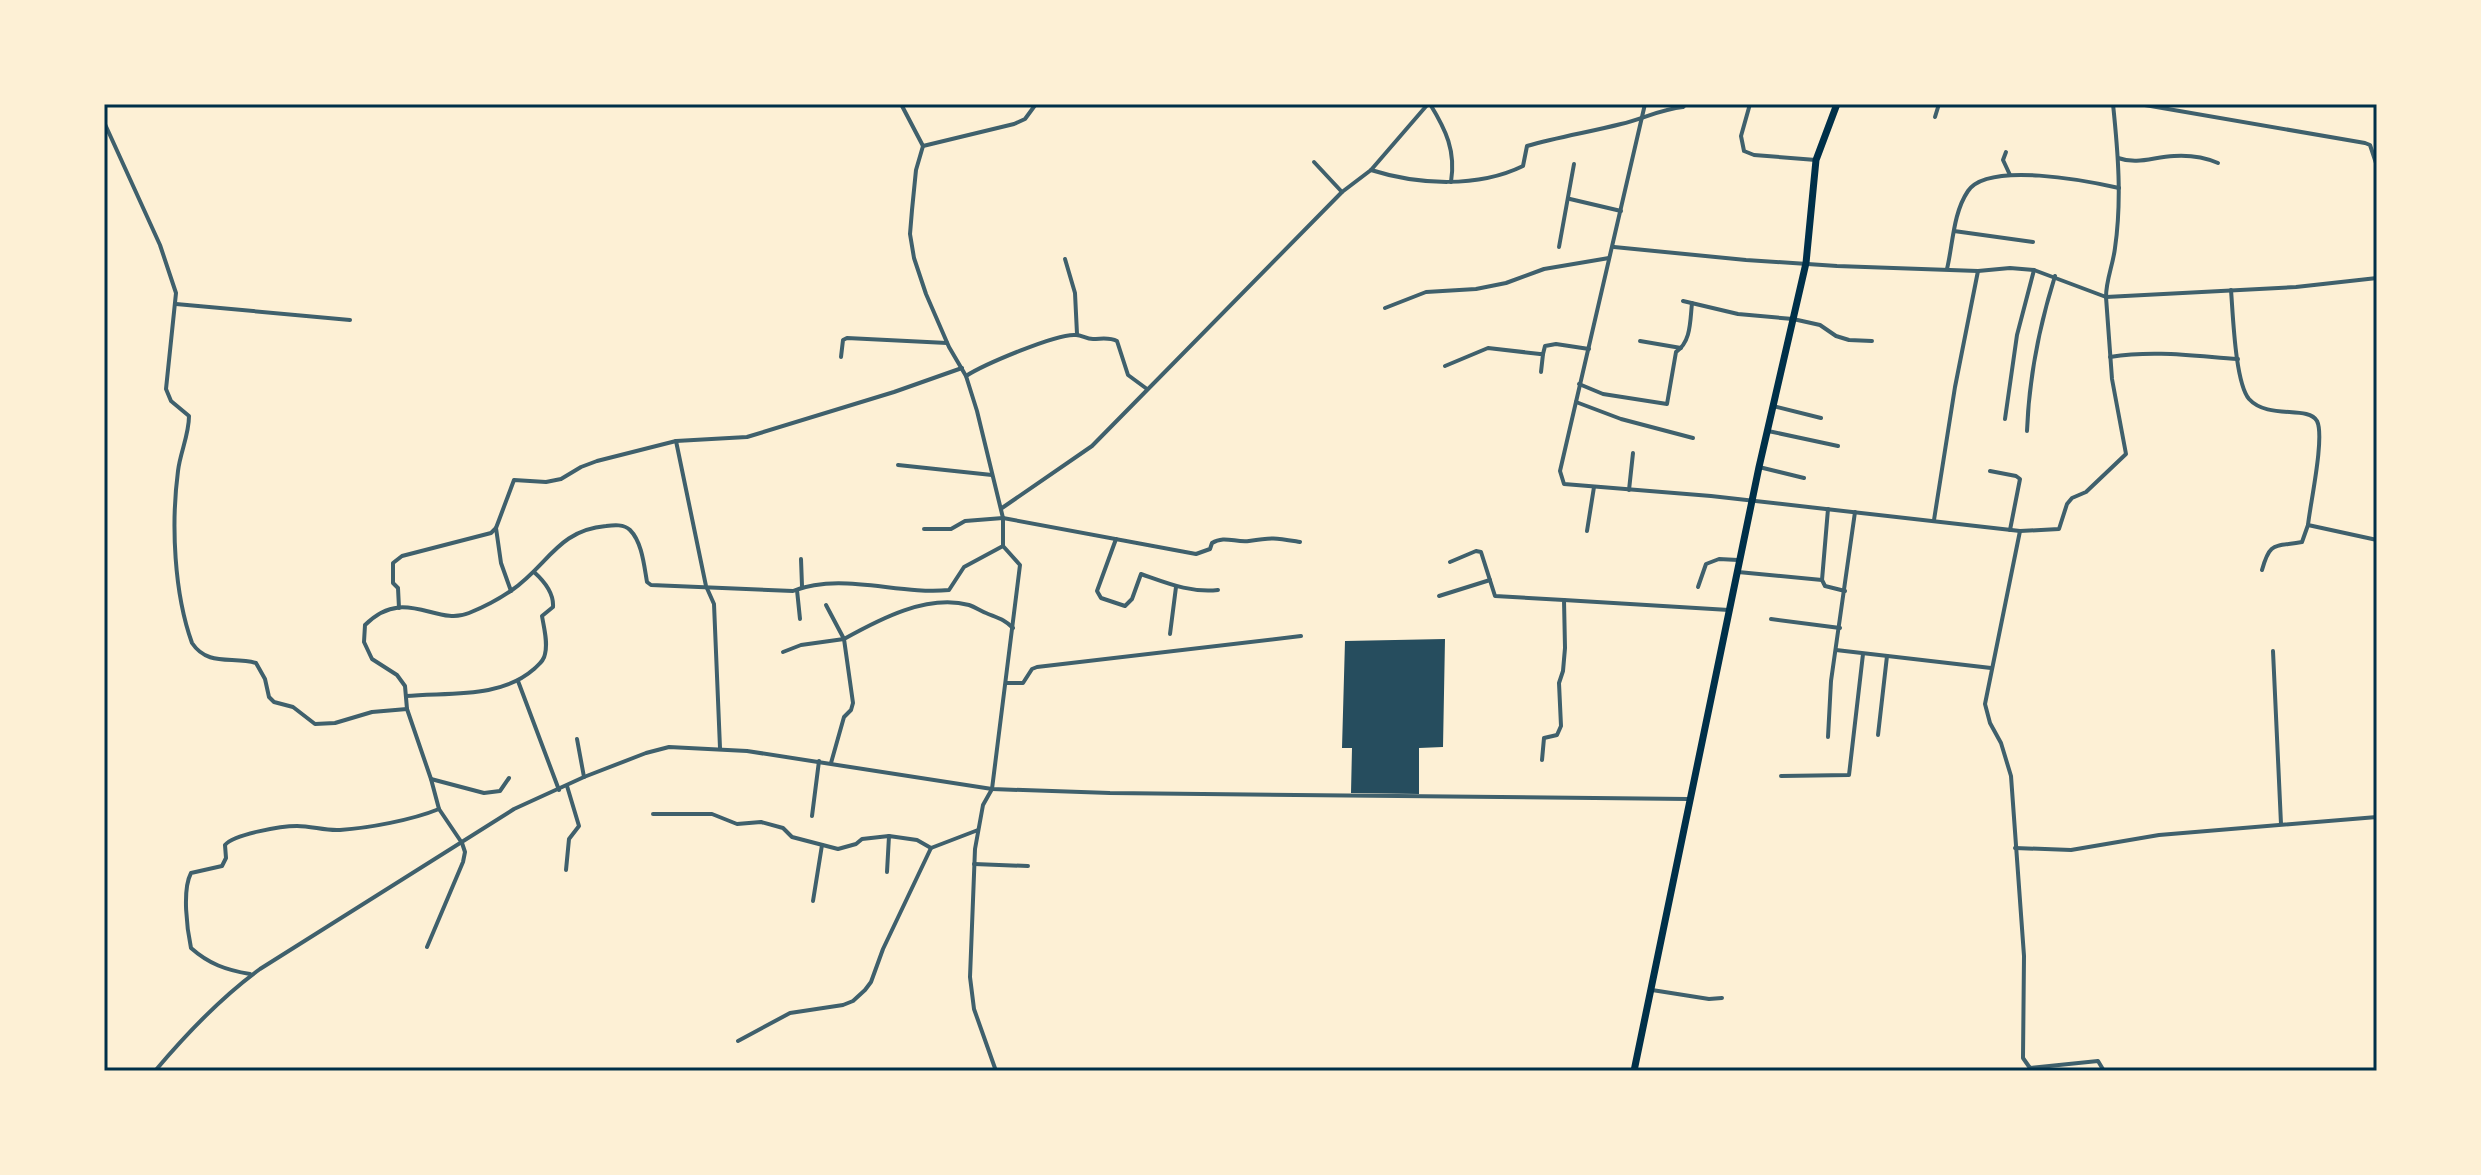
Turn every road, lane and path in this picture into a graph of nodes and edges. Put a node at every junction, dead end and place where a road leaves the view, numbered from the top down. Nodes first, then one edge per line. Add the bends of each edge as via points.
1 (901, 104) edge
2 (1036, 104) edge
3 (1429, 104) edge
4 (1645, 104) edge
5 (1686, 104) edge
6 (1750, 104) edge
7 (1837, 104) edge
8 (1939, 104) edge
9 (2113, 104) edge
10 (2139, 104) edge
11 (1935, 117) dead end
12 (1641, 119) junction
13 (104, 122) edge
14 (923, 146) junction
15 (2006, 152) dead end
16 (2376, 157) edge
17 (2118, 158) junction
18 (1816, 160) junction
19 (1314, 162) dead end
20 (2218, 163) dead end
21 (1574, 164) dead end
22 (2377, 166) edge
23 (1371, 170) junction
24 (2010, 175) junction
25 (1451, 182) junction
26 (2119, 188) junction
27 (1342, 192) junction
28 (1570, 199) junction
29 (1621, 211) junction
30 (1954, 231) junction
31 (2033, 242) dead end
32 (1559, 247) dead end
33 (1614, 247) junction
34 (1609, 258) junction
35 (1065, 259) dead end
36 (1806, 263) junction
37 (1947, 269) junction
38 (2034, 270) junction
39 (1978, 271) junction
40 (2055, 276) junction
41 (2377, 278) edge
42 (2231, 290) junction
43 (2106, 297) junction
44 (1683, 301) dead end
45 (1692, 303) junction
46 (176, 304) junction
47 (1385, 308) dead end
48 (1793, 319) junction
49 (350, 320) dead end
50 (1077, 334) junction
51 (1640, 341) dead end
52 (1872, 341) dead end
53 (947, 343) junction
54 (1684, 348) junction
55 (1589, 349) junction
56 (1543, 354) junction
57 (841, 357) dead end
58 (2110, 357) junction
59 (2238, 359) junction
60 (1445, 366) dead end
61 (962, 368) junction
62 (1541, 372) dead end
63 (966, 376) junction
64 (1579, 384) junction
65 (1147, 389) junction
66 (1576, 402) junction
67 (1773, 406) junction
68 (1821, 418) dead end
69 (2005, 419) dead end
70 (1768, 431) junction
71 (2027, 431) dead end
72 (1693, 438) dead end
73 (676, 441) junction
74 (1838, 446) dead end
75 (1633, 453) dead end
76 (898, 465) dead end
77 (1759, 467) junction
78 (1990, 471) dead end
79 (992, 475) junction
80 (1804, 478) dead end
81 (1594, 487) junction
82 (1629, 490) junction
83 (1752, 502) junction
84 (1001, 509) junction
85 (1828, 509) junction
86 (1855, 512) junction
87 (1003, 518) junction
88 (1934, 521) junction
89 (2308, 525) junction
90 (496, 528) junction
91 (924, 529) dead end
92 (2010, 530) junction
93 (1587, 531) dead end
94 (2020, 531) junction
95 (1116, 539) junction
96 (2377, 540) edge
97 (1300, 542) dead end
98 (1003, 546) junction
99 (801, 559) dead end
100 (1740, 560) junction
101 (1450, 562) dead end
102 (2262, 570) dead end
103 (534, 572) junction
104 (1738, 572) junction
105 (1490, 580) junction
106 (1822, 580) junction
107 (706, 586) junction
108 (1176, 587) junction
109 (1698, 587) dead end
110 (799, 588) junction
111 (1218, 590) dead end
112 (511, 591) junction
113 (1845, 591) junction
114 (1439, 596) dead end
115 (1564, 600) junction
116 (826, 605) dead end
117 (399, 608) junction
118 (1730, 610) junction
119 (800, 619) dead end
120 (1771, 619) dead end
121 (1840, 628) junction
122 (1014, 629) junction
123 (1170, 634) dead end
124 (1301, 636) dead end
125 (844, 639) junction
126 (1836, 650) junction
127 (2273, 651) dead end
128 (783, 652) dead end
129 (1863, 654) junction
130 (1887, 656) junction
131 (1991, 668) junction
132 (518, 681) junction
133 (1007, 683) junction
134 (406, 696) junction
135 (407, 709) junction
136 (1878, 735) dead end
137 (1828, 737) dead end
138 (577, 739) dead end
139 (720, 748) junction
140 (1542, 760) dead end
141 (819, 761) junction
142 (831, 763) junction
143 (1781, 776) dead end
144 (584, 777) junction
145 (509, 778) dead end
146 (431, 779) junction
147 (567, 786) junction
148 (992, 789) junction
149 (559, 790) junction
150 (1688, 799) junction
151 (439, 809) junction
152 (653, 814) dead end
153 (812, 816) dead end
154 (2377, 817) edge
155 (2281, 824) junction
156 (978, 830) junction
157 (889, 836) junction
158 (462, 843) junction
159 (822, 845) junction
160 (931, 848) junction
161 (2015, 848) junction
162 (974, 864) junction
163 (1028, 866) dead end
164 (566, 870) dead end
165 (887, 872) dead end
166 (813, 901) dead end
167 (427, 947) dead end
168 (252, 975) junction
169 (1649, 989) junction
170 (1722, 998) dead end
171 (738, 1041) dead end
172 (155, 1071) edge
173 (996, 1071) edge
174 (1634, 1071) edge
175 (2104, 1071) edge

1 - 14 street
2 - 14 street via 1014,124
3 - 23 street
3 - 25 street via 1448,134
4 - 12 street
5 - 12 street
6 - 18 street via 1741,136 1744,151
7 - 18 highway
8 - 11 street
9 - 17 street
10 - 16 street via 2370,145
12 - 25 street via 1527,146 1520,168
12 - 29 street
13 - 46 street via 160,245
14 - 53 street via 910,234 926,294
15 - 24 street via 2003,160
16 - 22 street
17 - 20 street via 2132,163 2202,156
17 - 26 street
18 - 36 highway
19 - 27 street
21 - 28 street
23 - 25 street
23 - 27 street
24 - 26 street
24 - 30 street via 1976,183 1968,191
26 - 43 street
27 - 65 street
28 - 29 street
28 - 32 street
29 - 33 street
30 - 31 street
30 - 37 street
33 - 34 street
33 - 36 street
34 - 47 street via 1544,269 1476,289 1426,292
34 - 55 street
35 - 50 street via 1075,293
36 - 37 street
36 - 48 highway
37 - 39 street
38 - 39 street
38 - 40 street
38 - 69 street via 2017,335
39 - 88 street
40 - 43 street
40 - 71 street via 2039,326
41 - 42 street
42 - 43 street
42 - 59 street
43 - 58 street
44 - 45 street
45 - 48 street
45 - 54 street
46 - 49 street
46 - 135 street via 166,389 189,416 173,523 192,643 207,658 256,663 269,697 315,724
48 - 52 street via 1849,340
48 - 67 highway
50 - 63 street via 1049,340
50 - 65 street via 1117,341 1128,375
51 - 54 street
53 - 57 street via 847,338
53 - 61 street
54 - 64 street via 1676,352 1667,404 1603,394
55 - 56 street via 1552,343
55 - 64 street
56 - 60 street via 1488,348
56 - 62 street
58 - 59 street via 2178,352
58 - 94 street via 2126,454 2086,492 2072,498 2059,529
59 - 89 street via 2250,400 2268,411 2316,420 2319,443
61 - 63 street
61 - 73 street via 747,437
63 - 79 street
64 - 66 street
65 - 84 street via 1092,446
66 - 72 street
66 - 81 street via 1560,477 1564,484
67 - 68 street
67 - 70 highway
70 - 74 street
70 - 77 highway
73 - 90 street via 597,461 561,479 514,480
73 - 107 street
75 - 82 street
76 - 79 street
77 - 80 street
77 - 83 highway
78 - 92 street via 2020,479
79 - 84 street
81 - 82 street
81 - 93 street
82 - 83 street
83 - 85 street
83 - 100 highway
84 - 87 street
85 - 86 street
85 - 106 street
86 - 88 street
86 - 113 street
87 - 91 street
87 - 95 street
87 - 98 street
88 - 92 street
89 - 96 street
89 - 102 street via 2302,542 2270,548
90 - 112 street
90 - 117 street via 396,559 393,583
92 - 94 street
94 - 131 street
95 - 97 street via 1196,554 1221,539
95 - 108 street via 1097,591 1101,598 1125,606 1141,574
98 - 110 street via 964,567 949,590 859,584
98 - 122 street via 1020,565
99 - 110 street
100 - 104 highway
100 - 109 street via 1706,564
101 - 105 street via 1481,552
103 - 107 street via 576,533 620,525 640,547 649,584
103 - 112 street
103 - 132 street via 549,590 553,607 542,616 545,657
104 - 106 street
104 - 118 highway
105 - 114 street
105 - 115 street via 1497,596
106 - 113 street via 1825,586
107 - 110 street
107 - 139 street via 714,604
108 - 111 street
108 - 123 street
110 - 119 street
112 - 117 street via 465,615
113 - 121 street
115 - 118 street
115 - 140 street via 1561,726 1557,735 1544,738
116 - 125 street
117 - 134 street via 382,610 367,622 363,637 372,659 401,679
118 - 150 highway
120 - 121 street
121 - 126 street
122 - 125 street via 971,605 921,604
122 - 133 street
124 - 133 street via 1037,667 1023,683
125 - 128 street
125 - 142 street via 853,703
126 - 129 street
126 - 137 street
127 - 155 street
129 - 130 street
129 - 143 street via 1849,775
130 - 131 street
130 - 136 street
131 - 161 street via 1985,704 2011,776
132 - 134 street via 468,693
132 - 149 street
133 - 148 street
134 - 135 street
135 - 146 street
138 - 144 street
139 - 141 street
139 - 144 street via 663,748
141 - 142 street
141 - 153 street
142 - 148 street
144 - 147 street
145 - 146 street via 500,791 484,793
146 - 151 street
147 - 149 street
147 - 164 street via 579,826 569,839
148 - 150 street
148 - 156 street
149 - 158 street via 514,809
150 - 169 highway
151 - 158 street
151 - 168 street via 344,830 297,826 243,836 225,845 222,866 191,873 191,948 208,962
152 - 159 street via 712,814 737,824 761,822
154 - 155 street
155 - 161 street via 2159,835 2071,850
156 - 160 street
156 - 162 street
157 - 159 street via 843,848
157 - 160 street
157 - 165 street
158 - 167 street via 465,857
158 - 168 street
159 - 166 street
160 - 171 street via 865,990 843,1005 790,1013
161 - 175 street via 2024,956 2023,1058 2030,1068 2098,1061
162 - 163 street
162 - 173 street via 970,977 974,1009
168 - 172 street via 184,1036
169 - 170 street
169 - 174 highway

